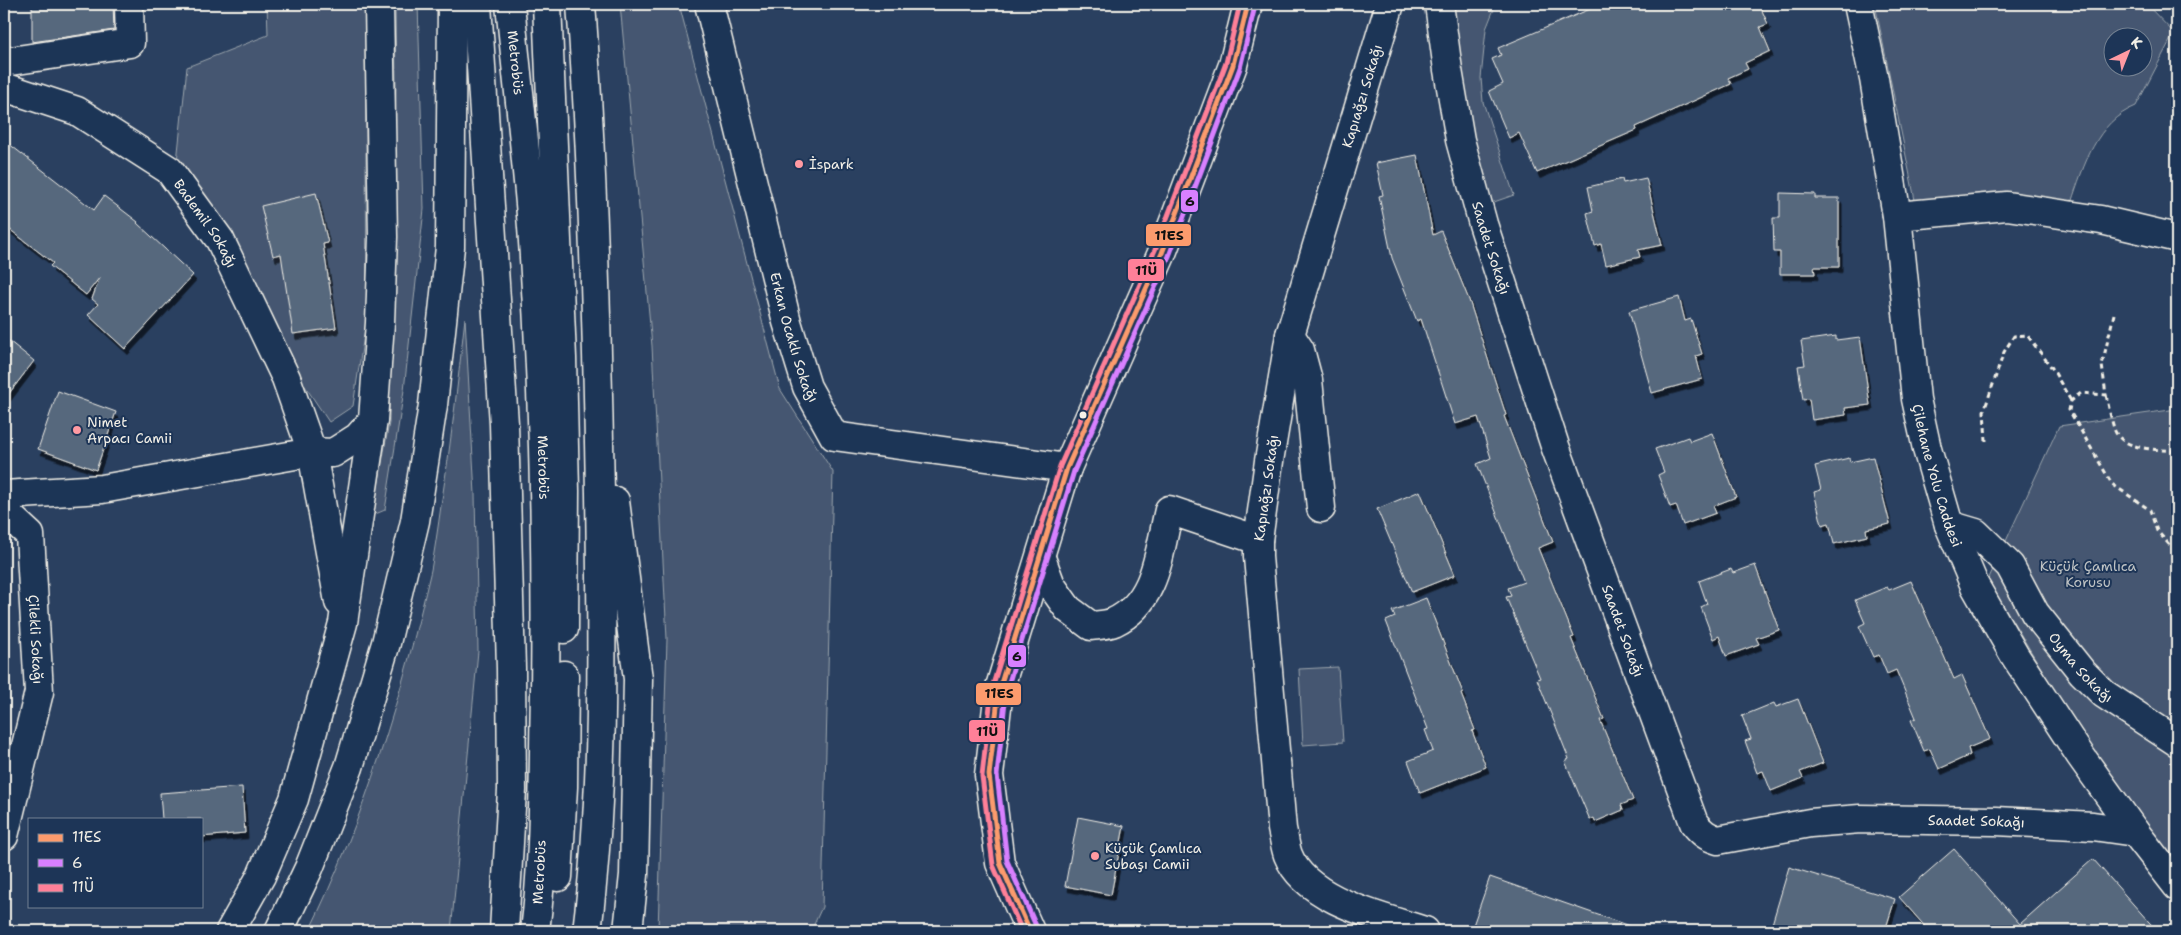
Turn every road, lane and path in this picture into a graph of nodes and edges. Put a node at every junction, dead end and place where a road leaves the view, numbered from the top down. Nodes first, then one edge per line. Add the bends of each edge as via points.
1 (129, 4) edge
2 (379, 4) edge
3 (452, 4) edge
4 (477, 4) edge
5 (510, 4) edge
6 (547, 4) edge
7 (581, 4) edge
8 (709, 4) edge
9 (1248, 4) edge
10 (1390, 4) edge
11 (1440, 4) edge
12 (1858, 4) edge
13 (4, 62) edge
14 (4, 87) edge
15 (1896, 216) junction
16 (2177, 238) edge
17 (2114, 314) dead end
18 (1290, 336) junction
19 (598, 360) junction
20 (2106, 396) junction
21 (2072, 401) junction
22 (374, 420) junction
23 (1986, 441) dead end
24 (2177, 451) edge
25 (312, 452) junction
26 (1067, 468) junction
27 (4, 495) edge
28 (1321, 508) dead end
29 (4, 511) edge
30 (1949, 525) junction
31 (1258, 540) junction
32 (2177, 553) edge
33 (1041, 558) junction
34 (2010, 566) junction
35 (1970, 575) junction
36 (343, 623) junction
37 (2177, 742) edge
38 (2135, 832) junction
39 (4, 836) edge
40 (2177, 886) edge
41 (230, 931) edge
42 (279, 931) edge
43 (504, 931) edge
44 (535, 931) edge
45 (554, 931) edge
46 (588, 931) edge
47 (628, 931) edge
48 (1030, 931) edge
49 (1424, 931) edge

1 - 13 main road via 130,43
2 - 22 main road via 383,237
3 - 42 main road via 450,247 433,405 415,521 386,643 349,767 309,868
4 - 43 main road via 504,424 512,790
5 - 44 main road, Metrobüs via 532,225 544,477 543,782
6 - 45 main road, Metrobüs via 566,491 563,787
7 - 19 main road via 590,120
8 - 26 main road, Erkan Ocaklı Sokağı via 787,322 807,387 834,436
9 - 26 main road via 1233,65 1162,253
10 - 18 main road, Kapıağzı Sokağı
11 - 38 main road, Saadet Sokağı via 1460,140 1486,234 1555,446 1694,823 1700,831 1718,840 1810,823 1869,819 2083,825
12 - 15 main road, Çilehane Yolu Caddesi via 1874,79
14 - 25 main road, Bademil Sokağı via 77,111 169,170 220,240 286,378
15 - 16 main road via 2008,206 2100,220
15 - 30 main road, Çilehane Yolu Caddesi via 1916,399
17 - 20 path via 2102,365
18 - 28 main road via 1300,350 1308,380
18 - 31 main road, Kapıağzı Sokağı
19 - 46 main road via 603,679
19 - 47 main road via 638,679 634,875
20 - 21 path via 2080,393
20 - 24 path via 2116,432 2127,443
21 - 23 path via 2027,335 2014,336 2004,352 1984,411
21 - 32 path via 2069,410 2112,484 2150,510 2157,531
22 - 25 main road via 358,437 333,453
22 - 36 main road
25 - 27 main road via 102,489
25 - 36 main road, Bademil Sokağı
26 - 33 main road
29 - 39 main road, Çilekli Sokağı via 30,535 39,692
30 - 34 main road, Oyma Sokağı via 1976,534
30 - 35 main road, Çilehane Yolu Caddesi
31 - 33 main road via 1169,510 1151,586 1132,612 1112,623 1091,626 1068,609 1052,585
31 - 49 main road, Kapıağzı Sokağı via 1282,829 1288,855 1296,870 1328,897
33 - 48 main road via 999,690 989,775 1000,864
34 - 35 main road via 1981,555 1971,559
34 - 37 main road, Oyma Sokağı via 2035,613 2082,672 2104,694
35 - 38 main road, Çilehane Yolu Caddesi via 2015,656
36 - 41 main road via 294,799 261,876
38 - 40 main road, Çilehane Yolu Caddesi

